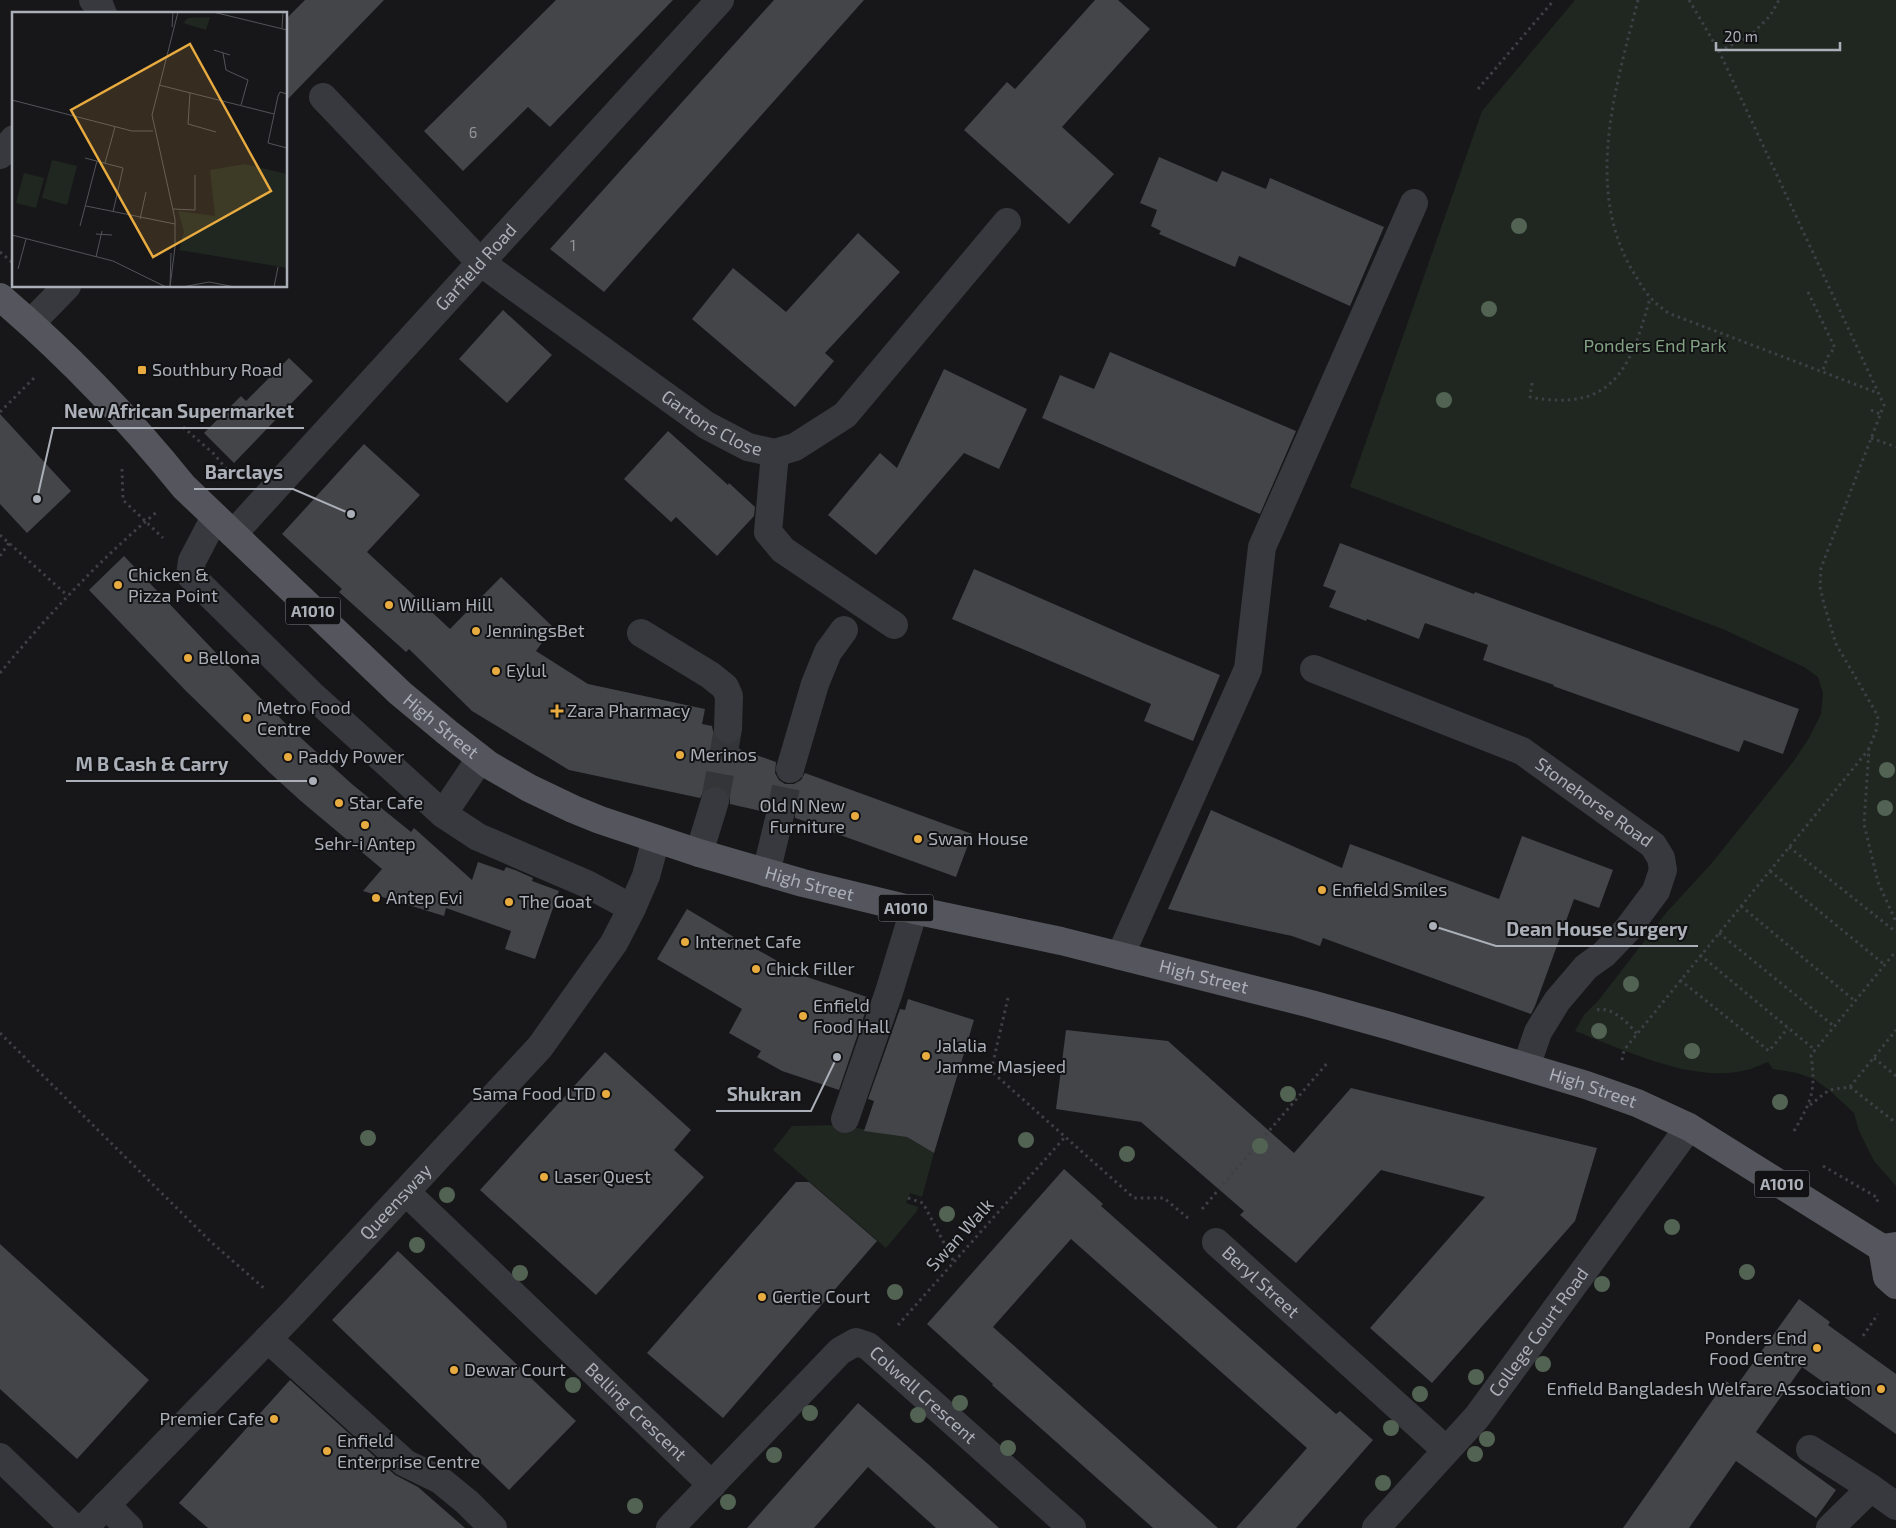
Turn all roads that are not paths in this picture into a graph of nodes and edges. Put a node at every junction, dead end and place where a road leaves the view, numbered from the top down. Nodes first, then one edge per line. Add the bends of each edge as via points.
1 (93, 0) edge
2 (720, 0) edge
3 (102, 12) edge
4 (323, 97) dead end
5 (12, 141) edge
6 (0, 155) edge
7 (1414, 203) dead end
8 (1007, 222) dead end
9 (480, 262) junction
10 (64, 288) edge
11 (0, 297) edge
12 (31, 323) junction
13 (775, 452) junction
14 (224, 525) junction
15 (894, 625) dead end
16 (844, 630) dead end
17 (641, 633) dead end
18 (1314, 669) dead end
19 (728, 729) tunnel mouth
20 (480, 759) junction
21 (790, 769) tunnel mouth
22 (715, 801) tunnel mouth
23 (443, 814) junction
24 (780, 814) tunnel mouth
25 (656, 839) junction
26 (698, 853) junction
27 (766, 872) junction
28 (632, 908) junction
29 (914, 910) junction
30 (1120, 956) junction
31 (1526, 1067) junction
32 (845, 1119) dead end
33 (1689, 1127) junction
34 (406, 1192) junction
35 (1216, 1242) road end
36 (1889, 1247) edge
37 (1896, 1285) edge
38 (268, 1339) junction
39 (1810, 1449) dead end
40 (1446, 1450) junction
41 (0, 1457) edge
42 (712, 1485) junction
43 (1871, 1488) junction
44 (106, 1506) junction
45 (1896, 1506) edge
46 (74, 1528) edge
47 (84, 1528) edge
48 (129, 1528) edge
49 (494, 1528) edge
50 (670, 1528) edge
51 (1072, 1528) edge
52 (1376, 1528) edge
53 (1830, 1528) edge

1 - 3 street
2 - 9 street, Garfield Road
4 - 9 street, Gartons Close
5 - 6 street
7 - 30 street via 1262,547 1248,669
8 - 13 street, Gartons Close via 845,416 795,447
9 - 13 street, Gartons Close via 706,425 748,447
9 - 14 street, Garfield Road
10 - 12 street
11 - 12 main road, High Street / A1010
12 - 14 main road, High Street / A1010 via 157,453 184,487
13 - 15 street via 768,532 783,550
14 - 20 main road, High Street / A1010 via 400,693
14 - 23 street, Garfield Road via 192,561 190,575 311,694
16 - 21 street via 828,652 815,684
17 - 19 street via 725,687
18 - 31 street, Stonehorse Road via 1522,751 1653,845 1661,858 1663,870 1656,891 1627,930 1586,967 1557,1001 1538,1032
20 - 23 street
20 - 25 main road, High Street / A1010 via 573,809
22 - 26 street
23 - 28 street via 478,837 587,884
24 - 27 street
25 - 26 main road, High Street / A1010
25 - 28 street, Queensway via 646,876
26 - 27 main road, High Street / A1010
27 - 29 main road, High Street / A1010
28 - 34 street, Queensway via 614,942 540,1047
29 - 30 main road, High Street / A1010
29 - 32 street
30 - 31 main road, High Street / A1010 via 1311,1004
31 - 33 main road, High Street / A1010 via 1637,1102
33 - 36 main road, High Street / A1010
33 - 40 street, College Court Road via 1478,1417
34 - 38 street, Queensway
34 - 42 street, Belling Crescent
35 - 40 street, Beryl Street
36 - 37 main road, High Street / A1010 via 1887,1277
38 - 44 street, Queensway
38 - 49 street via 405,1463 440,1480
39 - 43 street
40 - 52 street, College Court Road
41 - 46 street
42 - 50 street
42 - 51 street, Colwell Crescent via 840,1351 856,1342 868,1346
43 - 45 street
43 - 53 street
44 - 47 street, Queensway
44 - 48 street

